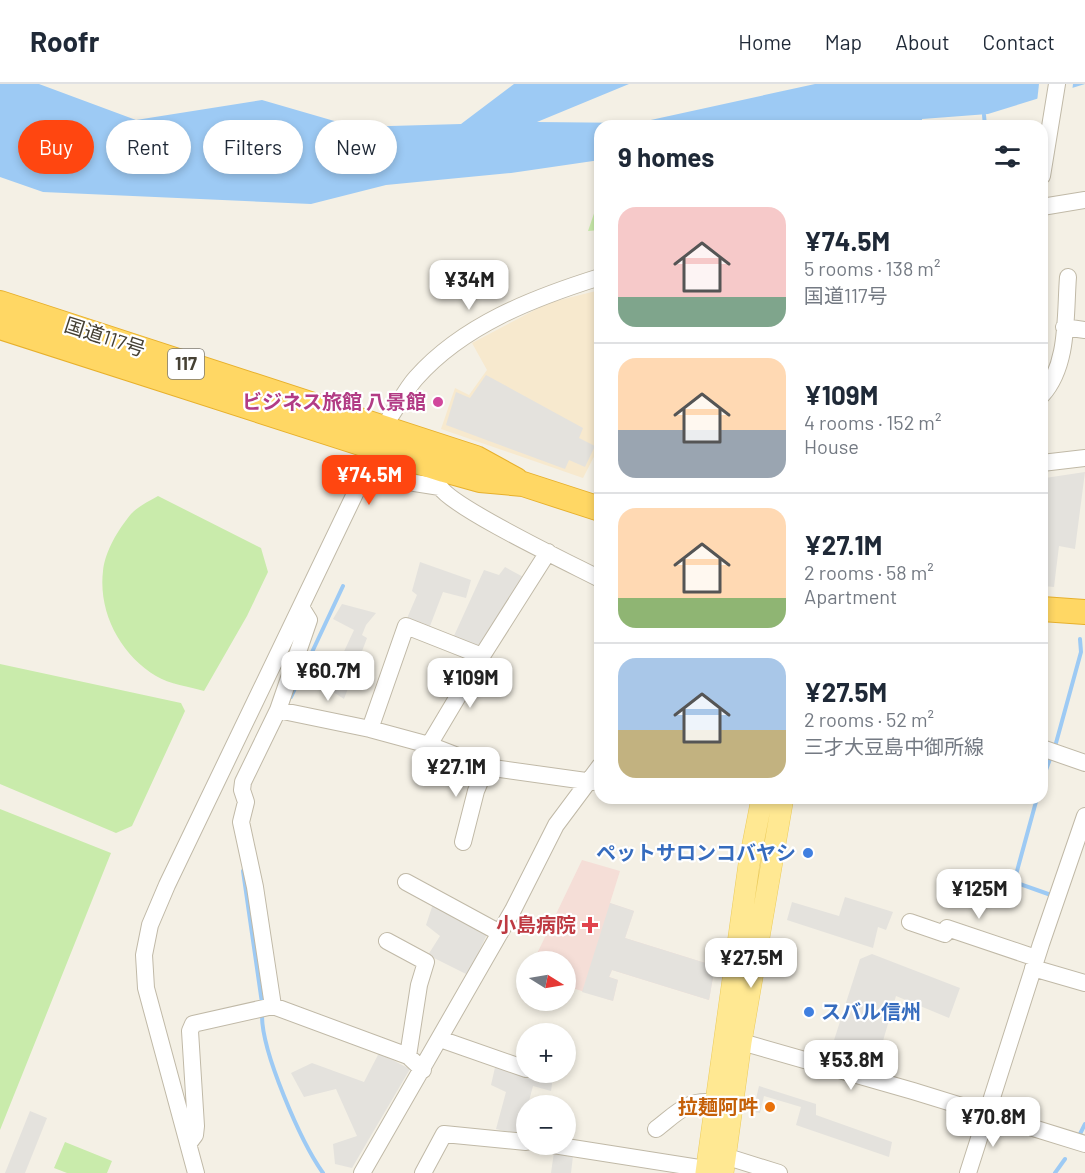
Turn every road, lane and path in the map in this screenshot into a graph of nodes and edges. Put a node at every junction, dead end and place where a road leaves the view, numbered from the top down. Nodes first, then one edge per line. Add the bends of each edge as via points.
1 (1056, 84) edge
2 (1048, 137) edge
3 (1085, 200) edge
4 (1048, 206) edge
5 (1068, 277) dead end
6 (594, 279) edge
7 (0, 303) edge
8 (0, 327) edge
9 (1064, 327) junction
10 (1085, 330) edge
11 (1048, 387) edge
12 (375, 428) junction
13 (1085, 459) edge
14 (1048, 463) edge
15 (445, 469) junction
16 (594, 507) edge
17 (548, 552) junction
18 (594, 576) edge
19 (301, 607) junction
20 (1048, 609) edge
21 (1085, 612) edge
22 (482, 656) junction
23 (278, 710) junction
24 (370, 729) junction
25 (429, 746) junction
26 (1048, 750) edge
27 (1085, 763) edge
28 (486, 767) junction
29 (593, 782) edge
30 (761, 804) edge
31 (782, 804) edge
32 (1085, 816) edge
33 (463, 842) dead end
34 (405, 882) dead end
35 (910, 922) dead end
36 (500, 933) junction
37 (387, 941) dead end
38 (1035, 963) junction
39 (1085, 983) edge
40 (265, 1008) junction
41 (440, 1039) junction
42 (733, 1040) junction
43 (408, 1056) junction
44 (516, 1066) edge
45 (423, 1070) junction
46 (715, 1103) junction
47 (986, 1113) junction
48 (656, 1129) dead end
49 (516, 1141) edge
50 (1084, 1142) edge
51 (189, 1143) junction
52 (576, 1148) edge
53 (715, 1166) edge
54 (196, 1173) edge
55 (362, 1173) edge
56 (423, 1173) edge
57 (779, 1173) edge
58 (968, 1173) edge

1 - 2 street
3 - 4 street
5 - 9 street
6 - 12 street via 558,290 480,325 415,379
7 - 12 highway, 国道117号 / 117
8 - 12 highway, 国道117号 / 117
9 - 10 street
9 - 11 street via 1056,376
12 - 15 highway, 国道117号 / 117
13 - 14 street
15 - 16 highway, 117 via 480,480 523,484
15 - 17 street via 457,502
15 - 19 street via 364,474
17 - 18 street
17 - 22 street
19 - 23 street via 309,620
19 - 51 street via 150,925 144,955 146,988
20 - 21 highway
22 - 24 street via 406,626
22 - 25 street
23 - 24 street
23 - 40 street via 243,782 241,822 255,887
24 - 25 street
25 - 28 street
26 - 27 street
28 - 29 street
28 - 33 street
29 - 36 street via 556,825
30 - 42 main road via 750,864
31 - 42 main road
32 - 38 street
34 - 36 street
35 - 38 street via 945,934 947,928
36 - 41 street
37 - 43 street via 426,962
38 - 39 street
38 - 47 street
40 - 43 street
40 - 51 street via 193,1024 190,1031 196,1126
41 - 44 street
41 - 45 street
42 - 46 main road
42 - 47 street
42 - 53 main road
43 - 45 street
45 - 55 street
46 - 48 street via 692,1103
46 - 53 main road
47 - 50 street
47 - 58 street
49 - 56 street via 444,1134
51 - 54 street
52 - 53 street
53 - 57 street

